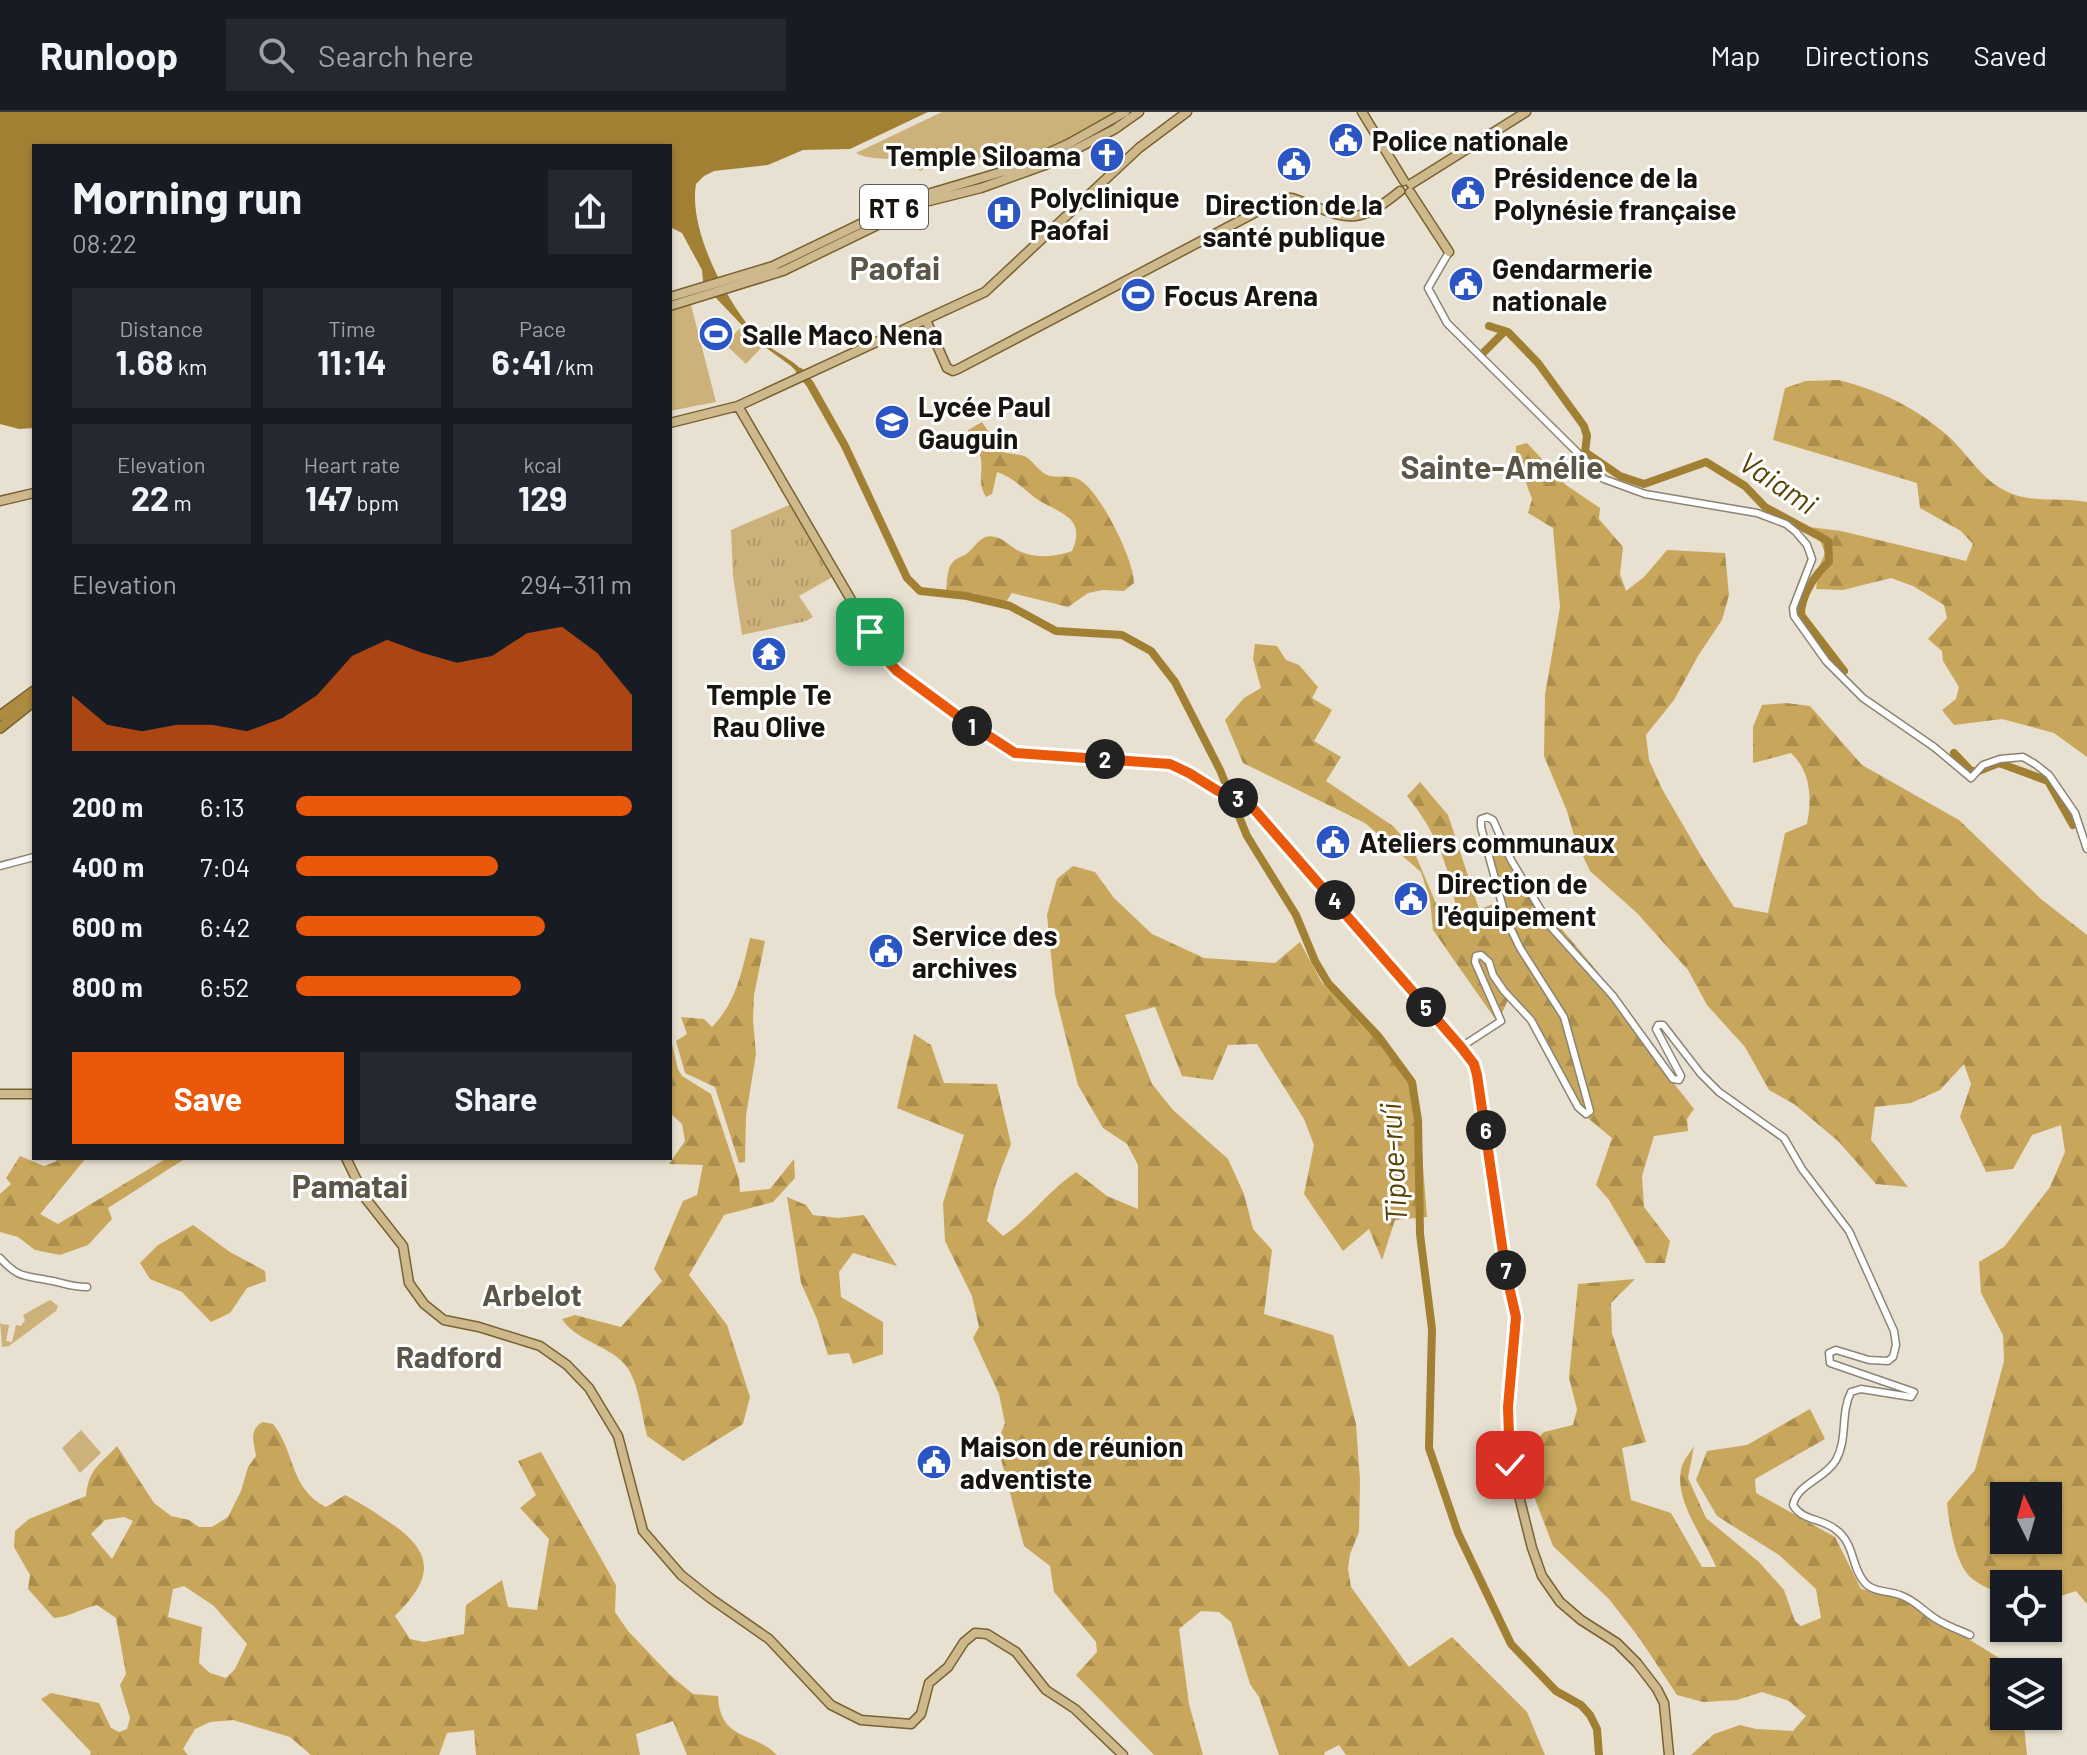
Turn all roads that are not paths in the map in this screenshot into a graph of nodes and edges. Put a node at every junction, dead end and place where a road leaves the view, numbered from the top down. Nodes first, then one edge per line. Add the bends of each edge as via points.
1 (1125, 112) edge
2 (1139, 112) edge
3 (1187, 112) edge
4 (1362, 112) edge
5 (1526, 112) edge
6 (1409, 186) junction
7 (1449, 252) joint
8 (727, 285) junction
9 (702, 293) junction
10 (672, 297) edge
11 (672, 305) edge
12 (926, 320) junction
13 (738, 406) junction
14 (672, 422) edge
15 (32, 493) edge
16 (0, 501) edge
17 (32, 692) edge
18 (32, 703) edge
19 (0, 716) edge
20 (0, 728) edge
21 (2087, 849) edge
22 (32, 858) edge
23 (0, 866) edge
24 (1461, 1047) junction
25 (0, 1094) edge
26 (32, 1094) edge
27 (347, 1160) edge
28 (0, 1258) edge
29 (87, 1287) dead end
30 (1970, 1635) dead end
31 (1123, 1755) edge
32 (1669, 1755) edge

1 - 8 main road, RT 6 via 1043,157 923,195
2 - 8 main road, RT 6 via 1045,165 925,202 783,271
3 - 12 main road via 1139,148 985,292
4 - 6 main road
5 - 6 main road
6 - 7 main road
6 - 12 main road via 1399,184 1400,191 1355,218 1292,198 1280,200 958,369 949,370
7 - 21 street via 1428,288 1447,323 1588,465 1604,479 1634,491 1757,513 1786,524 1811,553 1793,612 1832,668 1863,698 1969,777 2000,759 2025,757 2044,770 2075,813
8 - 9 main road, RT 6
9 - 10 main road, RT 6
9 - 11 main road, RT 6
12 - 13 main road
13 - 14 main road
13 - 24 main road via 885,658 904,677 1015,753 1170,764 1246,800
15 - 16 main road
17 - 19 highway
18 - 20 highway
22 - 23 street
24 - 30 street via 1501,1021 1475,962 1481,955 1531,1020 1578,1107 1586,1114 1590,1111 1564,1017 1506,919 1481,827 1481,819 1487,817 1558,937 1613,996 1673,1079 1681,1076 1658,1025 1727,1098 1784,1138 1856,1243 1896,1345 1888,1361 1836,1350 1829,1353 1830,1363 1914,1392 1911,1397 1851,1392 1837,1457 1821,1478 1796,1495 1793,1505 1802,1516 1842,1535 1865,1583 1911,1600 1938,1621
24 - 32 main road via 1477,1075 1516,1317 1508,1450 1532,1548 1542,1576 1560,1602 1617,1643 1657,1689 1664,1703
25 - 26 main road
27 - 31 main road via 366,1199 401,1242 417,1296 444,1320 535,1344 579,1376 616,1430 638,1518 649,1539 687,1580 769,1639 831,1705 861,1720 911,1724 921,1714 929,1683 948,1667 964,1642 975,1633 987,1634 1016,1652 1046,1690 1075,1709
28 - 29 street via 29,1279

